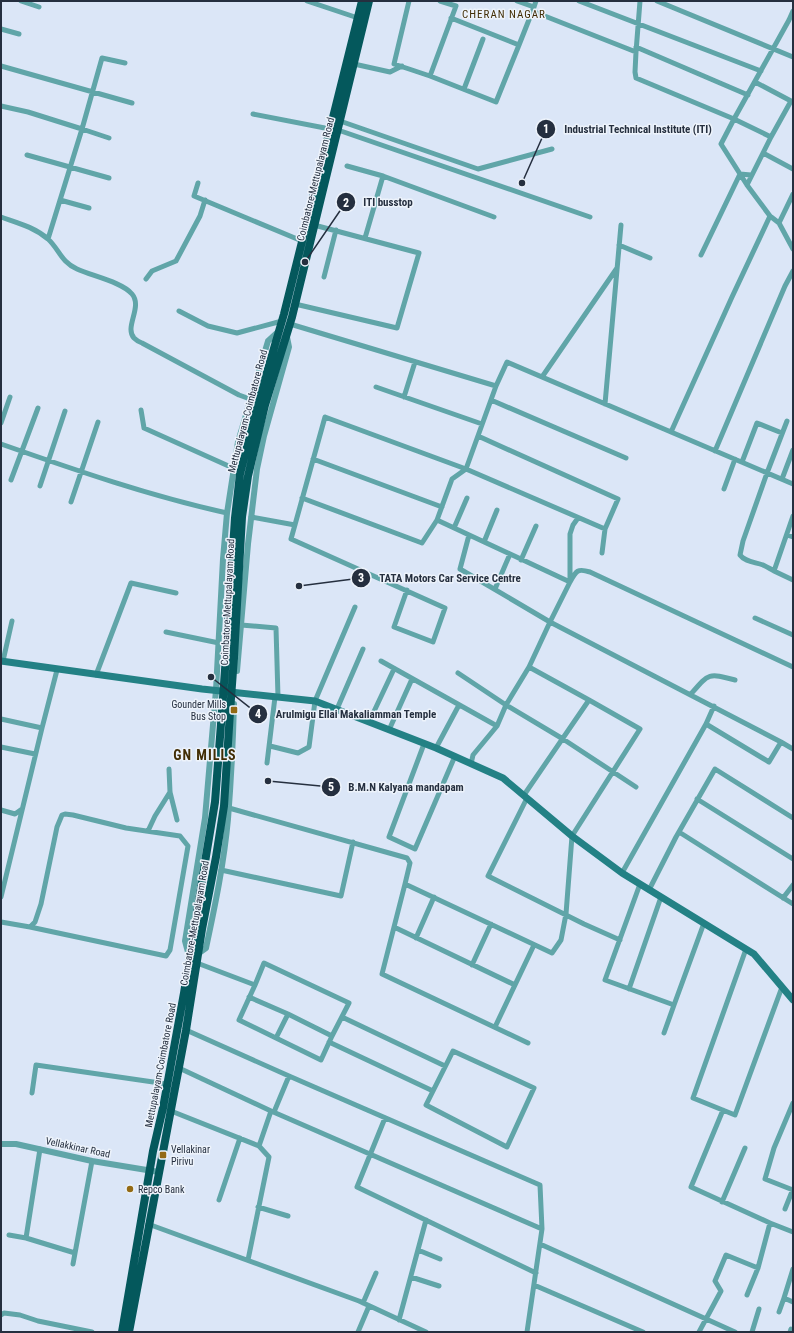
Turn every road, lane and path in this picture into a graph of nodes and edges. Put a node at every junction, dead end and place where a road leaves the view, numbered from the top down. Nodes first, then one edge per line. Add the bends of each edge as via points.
1 (20, 1) edge
2 (307, 1) edge
3 (362, 1) edge
4 (369, 1) edge
5 (409, 1) edge
6 (440, 1) edge
7 (517, 1) edge
8 (536, 1) edge
9 (579, 1) edge
10 (640, 1) edge
11 (656, 1) edge
12 (457, 4) edge
13 (39, 7) dead end
14 (533, 9) junction
15 (793, 11) edge
16 (358, 18) junction
17 (451, 18) junction
18 (638, 23) junction
19 (1, 29) edge
20 (18, 34) dead end
21 (484, 39) dead end
22 (519, 45) junction
23 (774, 49) junction
24 (636, 50) junction
25 (793, 57) edge
26 (125, 63) dead end
27 (354, 64) junction
28 (1, 66) edge
29 (402, 66) junction
30 (761, 71) junction
31 (430, 76) junction
32 (755, 82) junction
33 (464, 89) junction
34 (92, 91) junction
35 (748, 95) junction
36 (792, 99) edge
37 (132, 103) dead end
38 (1, 106) edge
39 (253, 114) dead end
40 (734, 119) junction
41 (340, 121) junction
42 (82, 129) junction
43 (334, 130) junction
44 (110, 138) dead end
45 (771, 138) junction
46 (552, 149) dead end
47 (763, 153) junction
48 (27, 155) dead end
49 (347, 166) dead end
50 (70, 167) junction
51 (793, 169) edge
52 (740, 174) junction
53 (752, 175) junction
54 (383, 176) junction
55 (109, 178) dead end
56 (198, 183) dead end
57 (746, 185) junction
58 (793, 194) edge
59 (60, 200) junction
60 (205, 200) junction
61 (89, 208) dead end
62 (1, 217) edge
63 (494, 217) dead end
64 (590, 217) dead end
65 (772, 218) junction
66 (779, 223) junction
67 (314, 225) junction
68 (621, 225) dead end
69 (336, 230) junction
70 (365, 238) junction
71 (48, 240) junction
72 (302, 241) junction
73 (620, 245) junction
74 (793, 249) edge
75 (701, 255) dead end
76 (650, 258) dead end
77 (618, 267) junction
78 (793, 271) edge
79 (324, 277) dead end
80 (146, 279) dead end
81 (295, 304) junction
82 (178, 311) dead end
83 (286, 323) junction
84 (279, 331) junction
85 (286, 336) junction
86 (415, 362) junction
87 (542, 377) junction
88 (496, 386) junction
89 (376, 387) dead end
90 (10, 397) dead end
91 (404, 397) junction
92 (250, 400) junction
93 (491, 400) junction
94 (605, 404) junction
95 (38, 408) dead end
96 (141, 410) dead end
97 (65, 411) dead end
98 (2, 416) edge
99 (786, 421) dead end
100 (98, 422) dead end
101 (1, 423) edge
102 (482, 424) junction
103 (671, 432) junction
104 (782, 433) junction
105 (478, 436) junction
106 (1, 444) edge
107 (793, 450) edge
108 (21, 451) junction
109 (715, 451) junction
110 (626, 458) dead end
111 (314, 459) junction
112 (735, 459) junction
113 (50, 461) junction
114 (742, 462) junction
115 (233, 468) junction
116 (466, 468) junction
117 (82, 472) junction
118 (767, 473) junction
119 (782, 479) junction
120 (11, 480) dead end
121 (793, 484) edge
122 (40, 486) dead end
123 (724, 489) dead end
124 (241, 497) junction
125 (302, 498) junction
126 (468, 498) dead end
127 (71, 502) dead end
128 (442, 507) junction
129 (497, 510) dead end
130 (227, 513) junction
131 (793, 516) edge
132 (251, 517) junction
133 (578, 518) junction
134 (437, 520) junction
135 (295, 524) junction
136 (536, 526) dead end
137 (454, 528) junction
138 (605, 529) junction
139 (787, 534) junction
140 (469, 535) junction
141 (793, 537) edge
142 (484, 542) junction
143 (602, 553) dead end
144 (510, 554) junction
145 (522, 560) junction
146 (774, 571) junction
147 (793, 580) edge
148 (570, 582) junction
149 (495, 589) junction
150 (407, 590) junction
151 (176, 593) dead end
152 (355, 607) dead end
153 (755, 618) dead end
154 (12, 621) dead end
155 (550, 622) junction
156 (241, 625) junction
157 (166, 632) dead end
158 (793, 635) edge
159 (220, 643) junction
160 (362, 649) dead end
161 (2, 661) edge
162 (381, 661) dead end
163 (529, 667) junction
164 (793, 667) edge
165 (394, 669) junction
166 (57, 670) junction
167 (458, 673) dead end
168 (96, 675) junction
169 (412, 679) junction
170 (735, 680) dead end
171 (216, 690) junction
172 (235, 692) junction
173 (691, 694) junction
174 (277, 697) junction
175 (589, 700) junction
176 (315, 701) junction
177 (458, 704) junction
178 (506, 705) junction
179 (714, 706) junction
180 (337, 709) junction
181 (1, 719) edge
182 (369, 722) junction
183 (706, 724) junction
184 (497, 726) junction
185 (42, 728) junction
186 (389, 730) junction
187 (562, 739) junction
188 (781, 742) junction
189 (424, 744) junction
190 (270, 746) junction
191 (1, 747) edge
192 (436, 748) junction
193 (793, 749) edge
194 (35, 754) junction
195 (454, 756) junction
196 (267, 763) dead end
197 (471, 764) junction
198 (169, 769) dead end
199 (613, 772) junction
200 (636, 787) dead end
201 (170, 792) junction
202 (526, 796) junction
203 (697, 799) junction
204 (229, 808) junction
205 (22, 809) junction
206 (1, 810) edge
207 (793, 818) edge
208 (177, 820) dead end
209 (148, 831) junction
210 (679, 832) junction
211 (572, 836) junction
212 (353, 842) junction
213 (793, 859) edge
214 (221, 870) junction
215 (622, 873) junction
216 (405, 884) junction
217 (640, 884) junction
218 (793, 885) edge
219 (649, 890) junction
220 (1, 897) edge
221 (434, 897) junction
222 (662, 897) junction
223 (783, 898) junction
224 (793, 904) edge
225 (566, 914) junction
226 (1, 922) edge
227 (704, 923) junction
228 (491, 924) junction
229 (580, 924) dead end
230 (30, 927) junction
231 (394, 927) junction
232 (416, 938) junction
233 (620, 940) junction
234 (534, 945) junction
235 (746, 949) junction
236 (199, 953) junction
237 (193, 961) junction
238 (472, 965) junction
239 (255, 985) junction
240 (515, 986) junction
241 (782, 987) junction
242 (629, 989) junction
243 (249, 997) junction
244 (793, 1000) edge
245 (674, 1005) junction
246 (288, 1014) junction
247 (342, 1017) junction
248 (495, 1027) junction
249 (186, 1030) junction
250 (664, 1033) dead end
251 (332, 1036) junction
252 (276, 1038) junction
253 (329, 1042) junction
254 (528, 1043) dead end
255 (445, 1066) junction
256 (179, 1068) junction
257 (289, 1076) junction
258 (167, 1084) junction
259 (433, 1091) junction
260 (32, 1093) dead end
261 (793, 1103) edge
262 (723, 1110) junction
263 (170, 1111) junction
264 (272, 1112) junction
265 (385, 1118) junction
266 (240, 1138) junction
267 (1, 1144) edge
268 (258, 1146) junction
269 (745, 1148) dead end
270 (40, 1149) junction
271 (370, 1154) junction
272 (92, 1161) junction
273 (150, 1171) junction
274 (159, 1172) junction
275 (793, 1189) edge
276 (219, 1200) dead end
277 (722, 1202) junction
278 (258, 1207) junction
279 (785, 1209) dead end
280 (288, 1216) dead end
281 (426, 1220) junction
282 (770, 1223) junction
283 (148, 1224) junction
284 (542, 1229) junction
285 (793, 1232) edge
286 (9, 1235) dead end
287 (26, 1238) junction
288 (540, 1244) junction
289 (418, 1250) junction
290 (75, 1253) junction
291 (440, 1259) dead end
292 (248, 1260) junction
293 (73, 1264) dead end
294 (758, 1268) junction
295 (793, 1269) edge
296 (376, 1273) dead end
297 (536, 1273) junction
298 (410, 1277) junction
299 (534, 1285) junction
300 (439, 1286) dead end
301 (747, 1295) dead end
302 (784, 1298) junction
303 (793, 1302) edge
304 (363, 1303) junction
305 (369, 1306) junction
306 (759, 1309) dead end
307 (779, 1312) dead end
308 (1, 1315) edge
309 (706, 1319) junction
310 (399, 1320) junction
311 (92, 1332) edge
312 (122, 1332) edge
313 (129, 1332) edge
314 (358, 1332) edge
315 (423, 1332) edge
316 (527, 1332) edge
317 (643, 1332) edge
318 (699, 1332) edge
319 (735, 1332) edge
320 (752, 1332) edge

1 - 13 street
2 - 16 street
3 - 16 highway, Mettupalayam-Coimbatore Road
4 - 27 highway, Coimbatore-Mettupalayam Road
5 - 29 street via 394,64
6 - 12 street
7 - 14 street
8 - 14 street
9 - 18 street
10 - 18 street
11 - 23 street
12 - 17 street
14 - 22 street
14 - 24 street
15 - 23 street
16 - 43 highway, Mettupalayam-Coimbatore Road
17 - 22 street
17 - 31 street
18 - 24 street
18 - 30 street
19 - 20 street
21 - 33 street
22 - 33 street via 496,102
23 - 25 street
23 - 30 street
24 - 35 street
24 - 40 street via 636,78
26 - 34 street via 102,58
27 - 29 street via 390,72
27 - 41 highway, Coimbatore-Mettupalayam Road
28 - 34 street
29 - 31 street
30 - 32 street
31 - 33 street
32 - 35 street
32 - 36 street
34 - 37 street
34 - 42 street
35 - 40 street
36 - 45 street
38 - 42 street
39 - 43 street
40 - 45 street
40 - 52 street via 721,144
41 - 43 highway, Coimbatore-Mettupalayam Road
41 - 46 street via 478,169
42 - 44 street
42 - 50 street
43 - 64 street
43 - 67 highway, Coimbatore-Mettupalayam Road
43 - 72 highway, Mettupalayam-Coimbatore Road
45 - 47 street
47 - 51 street
47 - 53 street
48 - 50 street
49 - 54 street
50 - 55 street
50 - 59 street
52 - 53 street
52 - 57 street
52 - 75 street
53 - 57 street
54 - 63 street
54 - 70 street
56 - 60 street via 194,196
57 - 65 street
58 - 66 street
59 - 61 street
59 - 71 street
60 - 72 street
60 - 80 street via 200,216 176,261 152,272
62 - 71 street via 33,228
65 - 66 street
65 - 103 street via 767,223 732,297
66 - 74 street
67 - 69 street
67 - 81 highway, Coimbatore-Mettupalayam Road
68 - 73 street
69 - 70 street
69 - 79 street
70 - 81 street via 419,253 397,328
71 - 92 street via 63,260 76,269 121,286 133,294 137,304 131,328 133,337
72 - 83 highway, Mettupalayam-Coimbatore Road
73 - 76 street
73 - 77 street
77 - 87 street
77 - 94 street
78 - 109 street
81 - 83 highway, Coimbatore-Mettupalayam Road
82 - 83 street via 208,326 238,332
83 - 84 highway, Mettupalayam-Coimbatore Road
83 - 85 highway, Coimbatore-Mettupalayam Road
83 - 86 street
84 - 92 street via 268,340
84 - 124 highway, Mettupalayam-Coimbatore Road via 248,439
85 - 124 highway, Coimbatore-Mettupalayam Road
85 - 132 street via 289,347 258,463
86 - 88 street
86 - 91 street
87 - 88 street via 507,362
87 - 94 street
88 - 93 street
89 - 91 street
90 - 98 street
91 - 102 street
92 - 115 street
93 - 102 street
93 - 110 street
94 - 103 street
95 - 108 street
96 - 115 street via 144,428
97 - 113 street
98 - 101 street
99 - 104 street
100 - 117 street
102 - 105 street
103 - 109 street
104 - 114 street via 757,423
104 - 118 street
105 - 116 street
105 - 138 street via 618,499
106 - 108 street
107 - 119 street
108 - 113 street
108 - 120 street
109 - 112 street
111 - 116 street via 325,418
111 - 125 street
111 - 128 street
112 - 114 street
112 - 123 street
113 - 117 street
113 - 122 street
114 - 118 street
115 - 130 street
116 - 128 street via 452,479
116 - 133 street
117 - 127 street
117 - 130 street via 187,504
118 - 119 street
118 - 146 street via 740,555
119 - 121 street
124 - 236 highway, Coimbatore-Mettupalayam Road, bridge via 237,626 224,806
124 - 237 highway, Mettupalayam-Coimbatore Road, bridge via 230,582 215,802
125 - 134 street via 422,543
125 - 135 street
126 - 137 street
128 - 134 street
129 - 142 street
130 - 159 street
131 - 139 street
132 - 135 street
132 - 156 street
133 - 138 street
133 - 148 street via 570,534
134 - 137 street
135 - 150 street via 291,539
136 - 145 street
137 - 140 street
138 - 143 street
139 - 141 street
139 - 146 street
140 - 142 street
140 - 149 street via 460,569
142 - 144 street
144 - 145 street
144 - 149 street
145 - 148 street
146 - 147 street
148 - 155 street
148 - 164 street via 576,572 590,572
149 - 155 street
150 - 150 street via 445,608 432,642 394,627
151 - 168 street via 131,583
152 - 176 street
153 - 158 street
154 - 161 street
155 - 163 street
155 - 173 street
156 - 172 street
156 - 174 street via 276,628
157 - 159 street
159 - 171 street
160 - 180 street
161 - 166 main road
162 - 165 street
163 - 175 street
163 - 178 street
165 - 169 street
165 - 182 street
166 - 168 main road
166 - 185 street
167 - 178 street
168 - 171 main road
169 - 177 street
169 - 186 street
170 - 173 street via 715,675 704,678
171 - 172 main road
171 - 237 street via 205,818 185,942
172 - 174 main road
172 - 204 street
173 - 179 street
174 - 176 main road
174 - 190 street
175 - 187 street
175 - 199 street via 640,729
176 - 180 main road
176 - 190 street via 309,747 298,753
177 - 184 street
177 - 192 street
178 - 184 street
178 - 187 street
179 - 183 street
179 - 188 street
180 - 182 main road
181 - 185 street
182 - 186 main road
183 - 188 street via 769,762
183 - 215 street
184 - 197 street via 473,755
185 - 194 street
186 - 189 main road
187 - 199 street
187 - 202 street
188 - 193 street
189 - 192 main road
189 - 195 street via 389,837 415,849
190 - 196 street
191 - 194 street
192 - 195 main road
194 - 205 street
195 - 197 main road
197 - 202 main road via 503,778
198 - 201 street
199 - 200 street
199 - 211 street
201 - 208 street
201 - 209 street
202 - 211 main road
202 - 225 street via 488,876
203 - 207 street via 715,769
203 - 210 street
203 - 213 street
204 - 212 street
204 - 214 street
205 - 206 street via 15,814
205 - 220 street
209 - 230 street via 73,815 62,815 57,827 41,904 35,922
209 - 230 street via 180,836 188,846 170,950 166,956
210 - 219 street
210 - 223 street
211 - 215 main road
211 - 225 street
212 - 214 street via 341,896
212 - 216 street via 407,858 410,863
214 - 236 street via 206,948
215 - 217 main road
216 - 221 street
216 - 231 street
217 - 219 main road
217 - 233 street
218 - 223 street
219 - 222 main road
221 - 228 street
221 - 232 street
222 - 227 main road
222 - 242 street
223 - 224 street
225 - 229 street
225 - 233 street
225 - 234 street via 561,940 552,954
226 - 230 street
227 - 235 main road
227 - 245 street
228 - 234 street
228 - 238 street
231 - 232 street
231 - 248 street via 382,974
232 - 238 street
233 - 242 street via 605,980
234 - 240 street
235 - 241 main road via 754,954
235 - 262 street via 693,1098
236 - 237 highway, Coimbatore-Mettupalayam Road
237 - 239 street
237 - 249 highway, Coimbatore-Mettupalayam Road
237 - 258 highway, Mettupalayam-Coimbatore Road
238 - 240 street
239 - 243 street
239 - 247 street via 264,963 349,1003
240 - 248 street
241 - 244 main road
241 - 262 street via 735,1114
242 - 245 street
243 - 246 street
243 - 252 street via 239,1020
245 - 250 street
246 - 251 street
246 - 252 street
247 - 251 street
247 - 255 street
248 - 254 street
249 - 256 highway, Coimbatore-Mettupalayam Road
249 - 257 street
251 - 253 street
252 - 253 street via 321,1060
253 - 259 street
255 - 259 street
255 - 259 street via 453,1051 534,1088 507,1147 426,1105
256 - 263 highway, Coimbatore-Mettupalayam Road
256 - 264 street
257 - 264 street
257 - 265 street
258 - 260 street via 36,1065
258 - 273 highway, Mettupalayam-Coimbatore Road
261 - 275 street via 774,1148 765,1179
262 - 277 street via 691,1187
263 - 266 street
263 - 274 highway, Coimbatore-Mettupalayam Road
264 - 268 street
264 - 271 street
265 - 271 street
265 - 284 street via 540,1185
266 - 268 street
266 - 276 street
267 - 270 street, Vellakkinar Road
268 - 278 street via 269,1157
269 - 277 street
270 - 272 street, Vellakkinar Road
270 - 287 street
271 - 281 street via 357,1187
271 - 284 street
272 - 273 street, Vellakkinar Road
272 - 290 street
273 - 274 street, Vellakkinar Road
273 - 312 highway, Mettupalayam-Coimbatore Road
274 - 283 highway, Coimbatore-Mettupalayam Road
275 - 279 street
277 - 282 street
278 - 280 street
278 - 292 street
281 - 289 street
281 - 297 street
282 - 285 street
282 - 294 street
283 - 292 street
283 - 313 highway, Coimbatore-Mettupalayam Road
284 - 288 street
286 - 287 street
287 - 290 street
288 - 297 street
288 - 309 street
289 - 291 street
289 - 298 street
290 - 293 street
292 - 304 street
294 - 301 street
294 - 309 street via 726,1255 715,1281 721,1291
295 - 302 street
296 - 304 street
297 - 299 street
298 - 300 street
298 - 310 street
299 - 316 street
299 - 317 street
302 - 303 street
302 - 307 street
304 - 305 street
305 - 310 street
305 - 314 street
306 - 320 street
308 - 311 street via 20,1315
309 - 318 street
309 - 319 street
310 - 315 street

